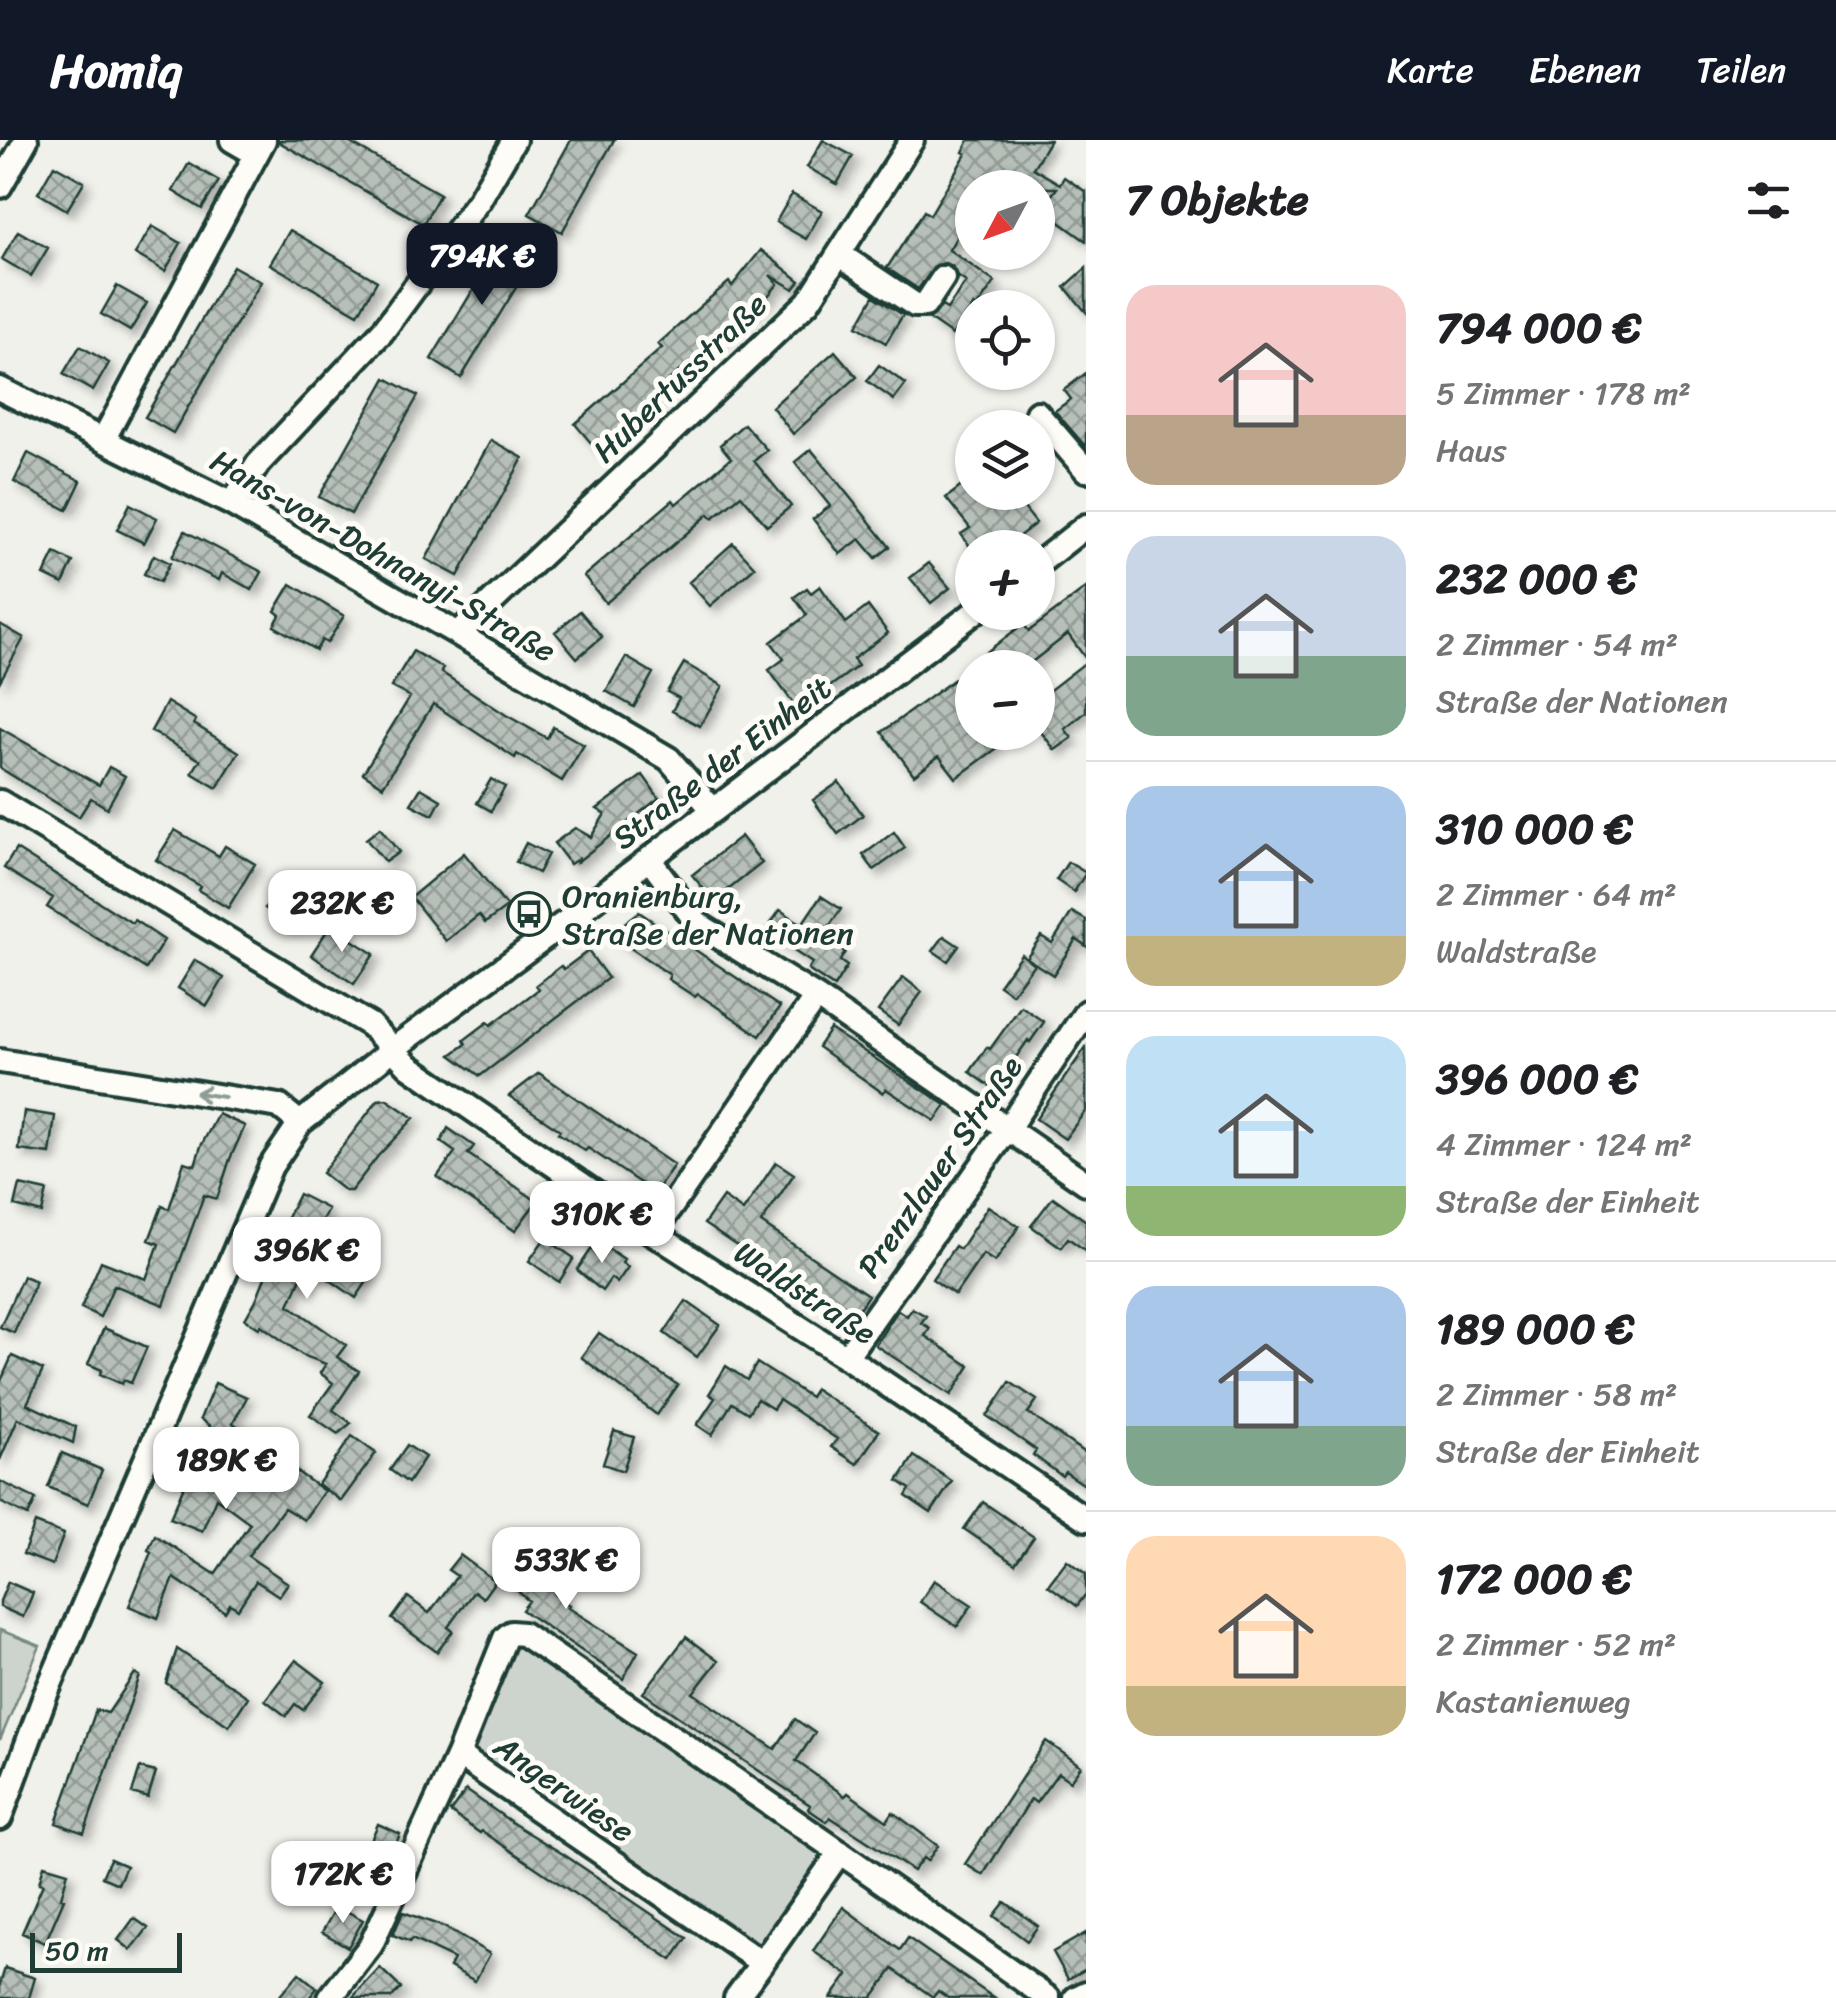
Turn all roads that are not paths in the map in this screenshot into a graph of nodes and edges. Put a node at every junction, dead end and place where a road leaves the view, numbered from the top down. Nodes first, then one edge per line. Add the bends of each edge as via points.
1 (26, 140) edge
2 (232, 140) edge
3 (514, 140) edge
4 (912, 140) edge
5 (260, 147) edge
6 (0, 186) edge
7 (839, 254) junction
8 (943, 278) dead end
9 (0, 388) edge
10 (1055, 434) edge
11 (103, 440) junction
12 (1086, 470) edge
13 (232, 504) junction
14 (1086, 526) edge
15 (1055, 551) edge
16 (955, 626) edge
17 (458, 634) junction
18 (0, 802) edge
19 (712, 810) junction
20 (648, 859) junction
21 (816, 997) junction
22 (1086, 1012) edge
23 (393, 1049) junction
24 (0, 1061) edge
25 (300, 1123) junction
26 (1008, 1128) junction
27 (1086, 1183) edge
28 (653, 1233) junction
29 (846, 1358) junction
30 (1086, 1519) edge
31 (458, 1756) junction
32 (0, 1818) edge
33 (840, 1852) junction
34 (762, 1963) junction
35 (1086, 1992) edge
36 (330, 1998) edge
37 (736, 1998) edge
38 (1048, 1998) edge
39 (1076, 1998) edge

1 - 6 street
2 - 5 street
3 - 13 street via 479,200 383,331 258,464
4 - 7 street, Hubertusstraße
5 - 11 street
7 - 8 street via 915,305 925,305
7 - 17 street, Hubertusstraße via 808,302
9 - 11 street, Hans-von-Dohnanyi-Straße
10 - 12 street
11 - 13 street, Hans-von-Dohnanyi-Straße
13 - 17 street, Hans-von-Dohnanyi-Straße
14 - 15 street
16 - 19 street, Straße der Einheit
17 - 19 street, Hans-von-Dohnanyi-Straße via 668,759
18 - 23 street, Waldstraße via 370,1025
19 - 20 street, Straße der Einheit
20 - 21 street via 698,924
20 - 23 street, Straße der Einheit
21 - 26 street
21 - 28 street
22 - 26 street, Prenzlauer Straße
23 - 25 street, Straße der Einheit
23 - 28 street, Waldstraße
25 -> 24 street via 279,1106
25 - 32 street, Straße der Einheit via 270,1166 45,1696
26 - 27 street
26 - 29 street, Prenzlauer Straße
28 - 29 street, Waldstraße
29 - 30 street, Waldstraße
31 - 33 street, Angerwiese via 505,1638 523,1634
31 - 34 street, Angerwiese
31 - 36 street via 371,1945
33 - 34 street
33 - 38 street
34 - 37 street
35 - 39 street

